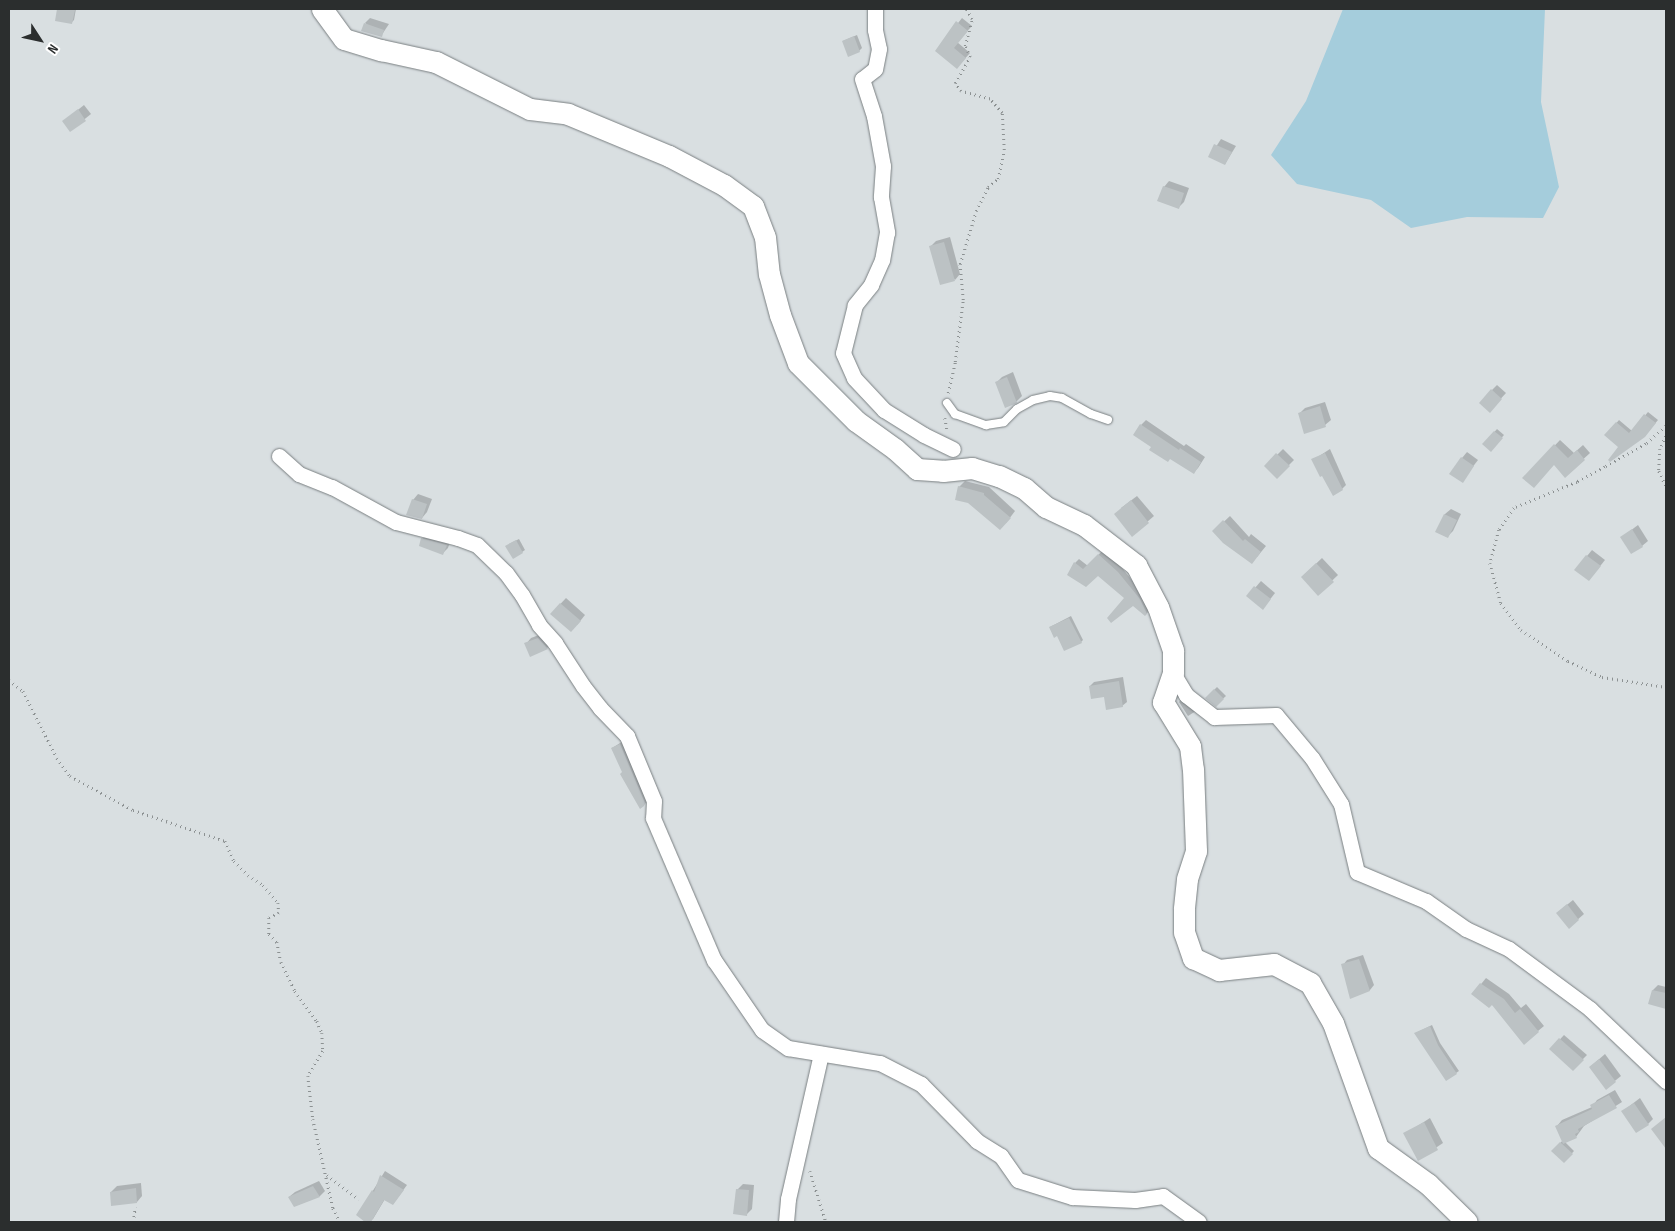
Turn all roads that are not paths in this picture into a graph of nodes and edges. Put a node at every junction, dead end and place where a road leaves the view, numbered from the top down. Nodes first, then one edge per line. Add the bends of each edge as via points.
1 (322, 9) edge
2 (875, 9) edge
3 (947, 403) road end
4 (1108, 420) dead end
5 (953, 449) road end
6 (279, 456) dead end
7 (1173, 673) junction
8 (821, 1054) junction
9 (1666, 1080) edge
10 (786, 1222) edge
11 (1199, 1222) edge
12 (1467, 1222) edge

1 - 7 street via 344,39 436,62 530,110 568,114 669,156 724,185 750,203 765,237 769,274 798,364 856,421 917,469 972,468 999,476 1024,488 1046,506 1084,525 1136,565 1158,607 1173,650
2 - 5 street via 879,49 875,69 862,79 874,116 884,166 882,198 887,232 882,260 870,285 855,305 843,353 854,378 884,410
3 - 4 lane via 955,414 986,425 1004,422 1017,408 1050,396 1062,398
6 - 8 street via 299,474 332,487 396,522 476,545 506,573 583,686 627,736 654,801 653,818 714,960 762,1030 788,1048
7 - 9 street via 1186,695 1214,717 1276,715 1312,758 1341,804 1357,872 1426,902 1466,929 1509,950 1590,1009
7 - 12 street via 1163,702 1190,746 1193,769 1196,851 1187,880 1184,909 1184,932 1193,958 1219,970 1274,964 1310,983 1333,1022 1378,1148 1428,1184
8 - 10 street via 788,1199
8 - 11 street via 880,1064 921,1084 977,1141 1001,1156 1018,1180 1072,1197 1135,1200 1163,1196

